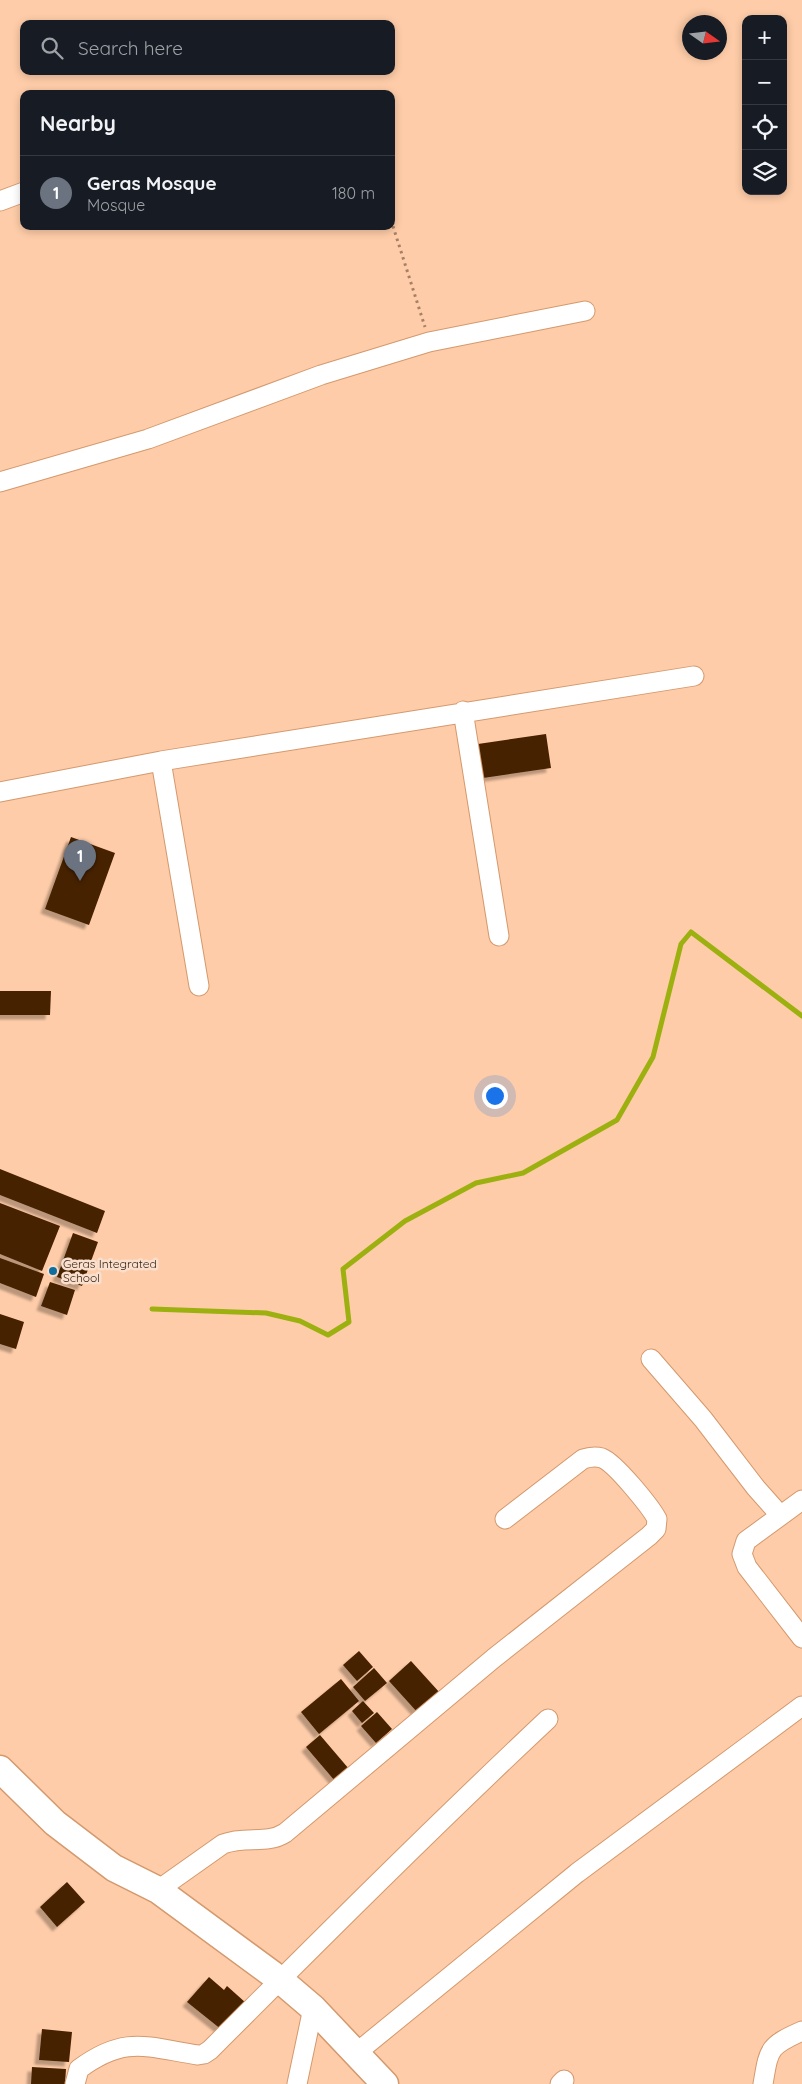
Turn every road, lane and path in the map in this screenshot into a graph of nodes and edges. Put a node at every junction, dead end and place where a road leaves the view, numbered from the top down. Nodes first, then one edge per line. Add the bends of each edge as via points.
1 (20, 194) edge
2 (0, 201) edge
3 (394, 230) edge
4 (585, 311) dead end
5 (429, 342) junction
6 (0, 482) edge
7 (694, 676) dead end
8 (463, 711) junction
9 (161, 762) junction
10 (0, 792) edge
11 (499, 936) dead end
12 (199, 986) dead end
13 (651, 1359) dead end
14 (802, 1500) edge
15 (780, 1515) junction
16 (505, 1519) dead end
17 (802, 1638) edge
18 (802, 1706) edge
19 (548, 1719) dead end
20 (0, 1768) edge
21 (158, 1890) junction
22 (280, 1979) junction
23 (314, 2008) junction
24 (802, 2031) edge
25 (355, 2054) junction
26 (75, 2084) edge
27 (297, 2084) edge
28 (385, 2084) edge
29 (763, 2084) edge

1 - 2 street
3 - 5 path
4 - 5 street
5 - 6 street via 321,375 148,440
7 - 8 street
8 - 9 street
8 - 11 street
9 - 10 street
9 - 12 street
13 - 15 street
14 - 15 street
15 - 17 street via 746,1541 742,1554 747,1567
16 - 21 street via 583,1459 592,1456 615,1466 657,1519 656,1529 649,1536 494,1658 286,1833 272,1839 234,1839
18 - 25 street via 577,1873
19 - 22 street
20 - 21 street via 56,1823 114,1868
21 - 22 street
22 - 23 street
22 - 26 street via 204,2054 148,2046 117,2048 97,2055 78,2069
23 - 25 street
23 - 27 street
24 - 29 street via 771,2048
25 - 28 street

